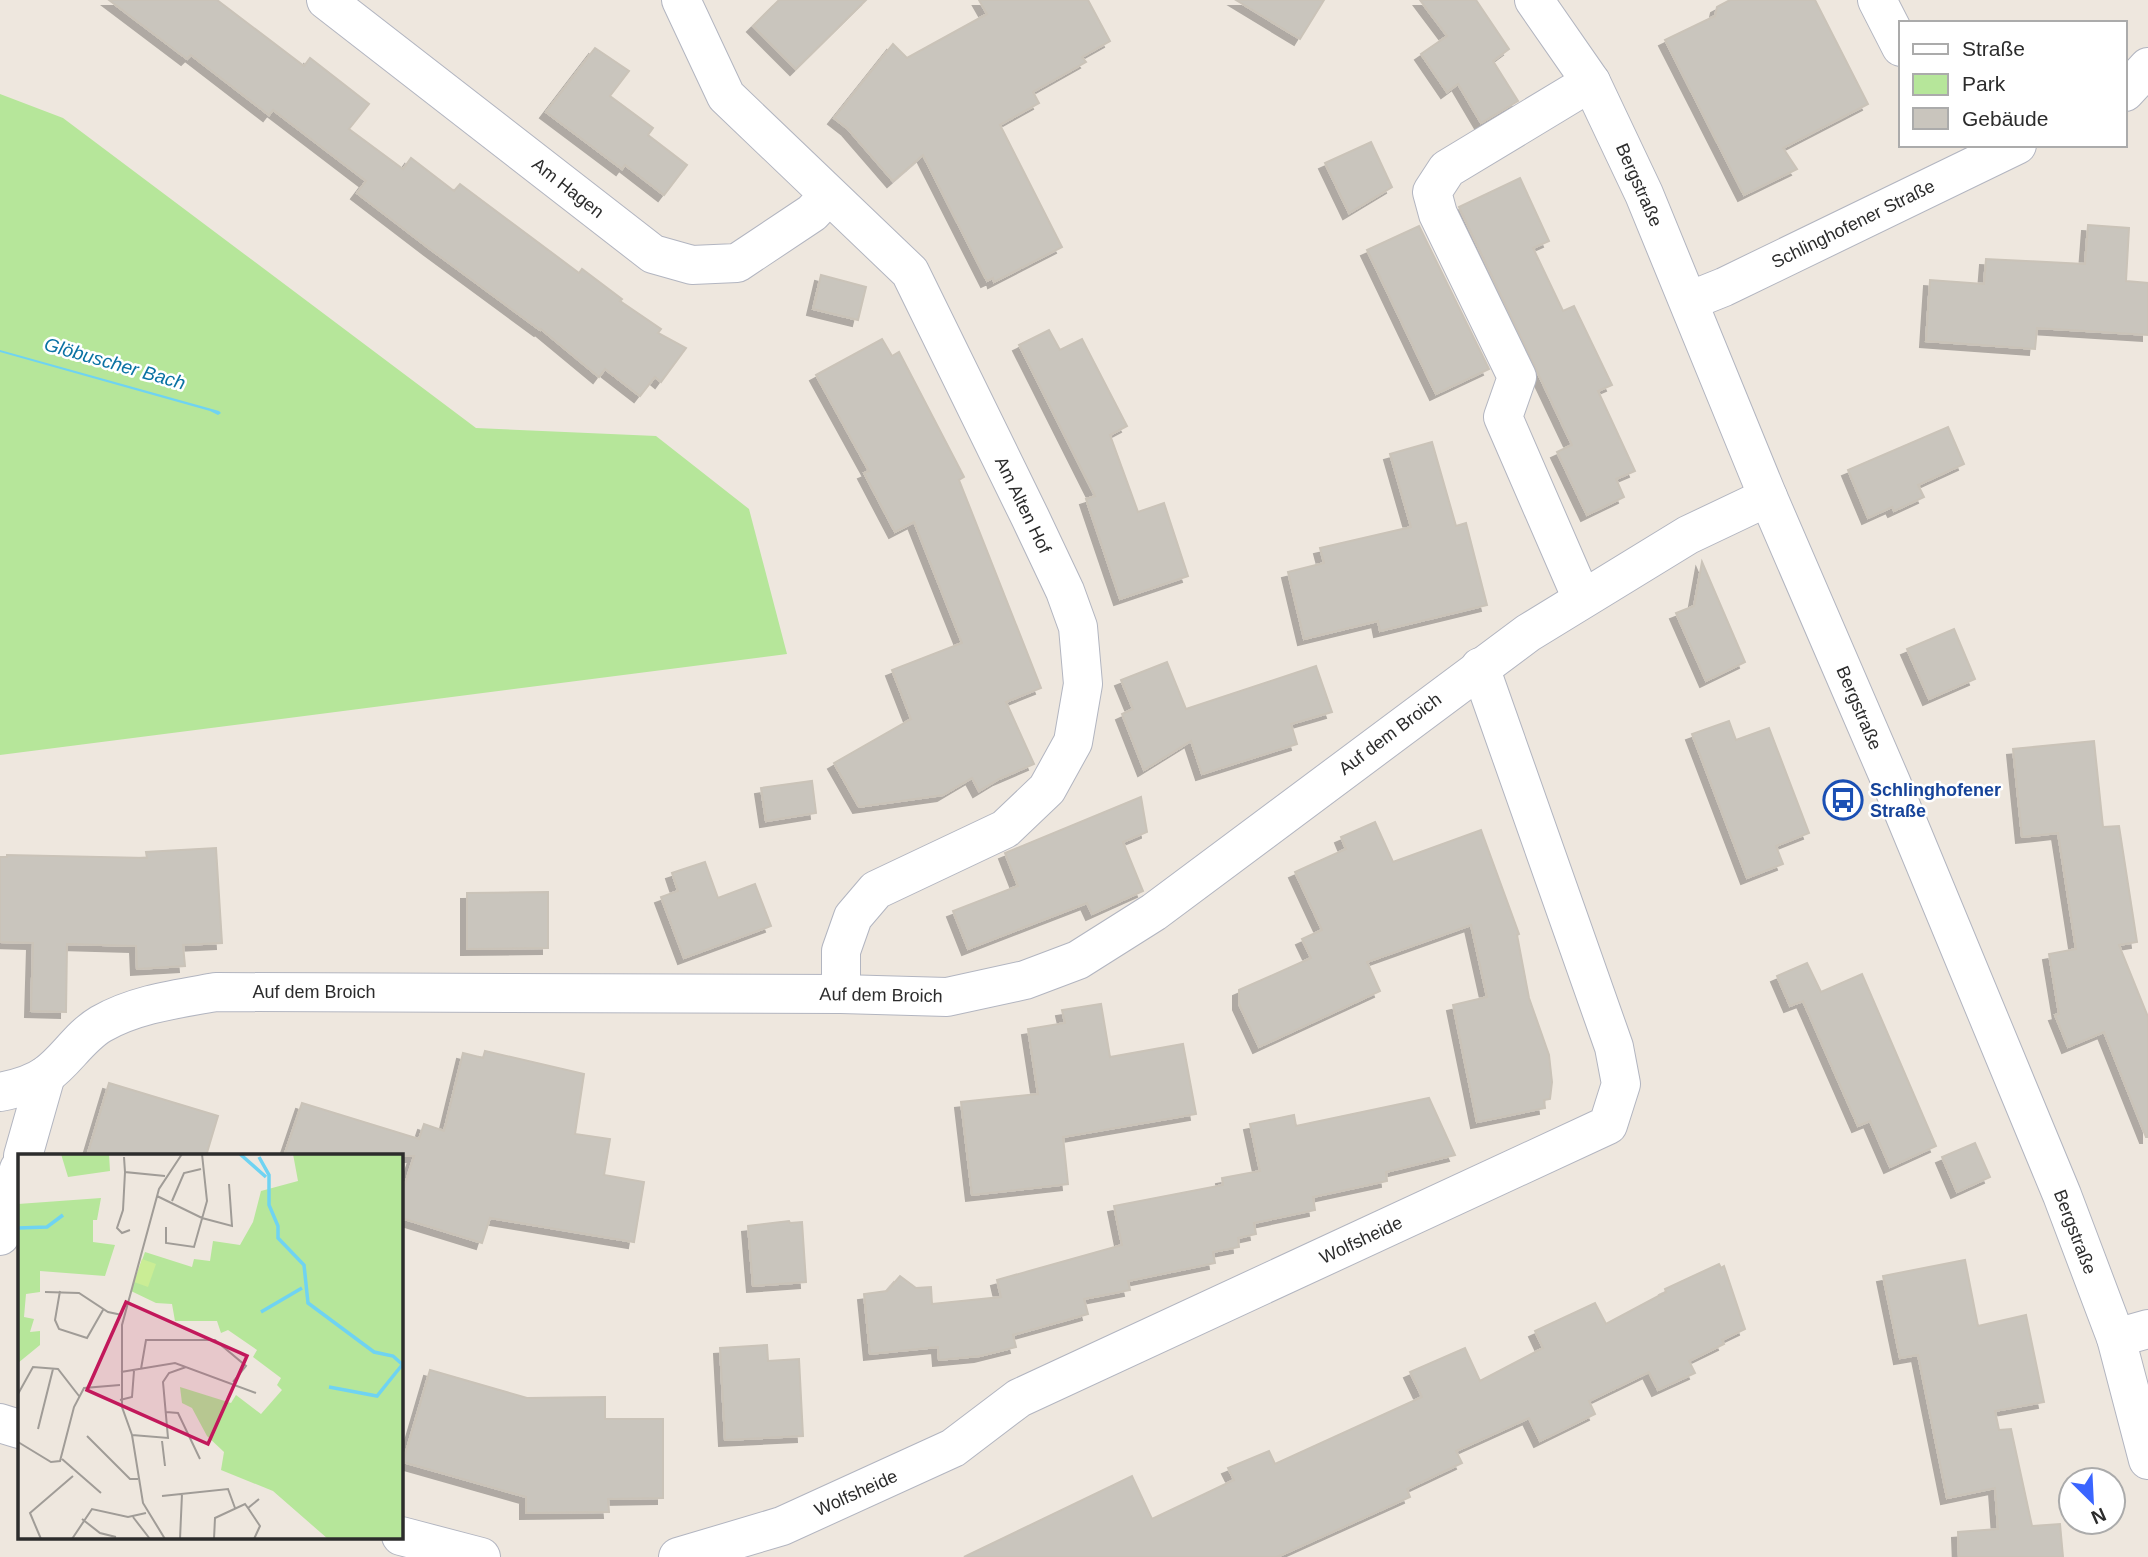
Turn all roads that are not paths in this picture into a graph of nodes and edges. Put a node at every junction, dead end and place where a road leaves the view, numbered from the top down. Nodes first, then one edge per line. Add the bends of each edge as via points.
1 (326, 0) edge
2 (681, 0) edge
3 (1534, 0) edge
4 (1877, 0) edge
5 (1899, 43) edge
6 (2148, 67) edge
7 (1591, 82) junction
8 (2127, 90) edge
9 (2008, 147) edge
10 (1959, 158) edge
11 (828, 196) junction
12 (1689, 300) junction
13 (1768, 497) junction
14 (1582, 599) junction
15 (1480, 667) junction
16 (841, 994) junction
17 (46, 1075) junction
18 (0, 1092) edge
19 (24, 1154) edge
20 (18, 1173) edge
21 (0, 1236) edge
22 (2132, 1334) edge
23 (0, 1423) edge
24 (18, 1429) edge
25 (2148, 1460) edge
26 (402, 1536) edge
27 (481, 1557) edge
28 (678, 1557) edge

1 - 11 street, Am Hagen via 653,254 692,265 737,263 812,213
2 - 11 street, Am Alten Hof via 726,96
3 - 7 street, Bergstraße
4 - 5 street
6 - 8 street
7 - 12 street, Bergstraße
7 - 14 street via 1447,169 1432,192 1438,214 1517,377 1503,417
9 - 10 street, Schlinghofener Straße
10 - 12 street, Schlinghofener Straße via 1724,286
11 - 16 street, Am Alten Hof via 910,272 1065,591 1078,627 1083,684 1073,742 1047,789 1004,829 876,890 853,917 841,951
12 - 13 street, Bergstraße
13 - 14 street, Auf dem Broich via 1688,535
13 - 22 street, Bergstraße via 2062,1195
14 - 15 street, Auf dem Broich
15 - 16 street, Auf dem Broich via 1154,912 1078,960 1024,980 947,996
15 - 28 street, Wolfsheide via 1614,1047 1621,1084 1608,1125 1019,1398 953,1448 782,1526
16 - 17 street, Auf dem Broich via 216,992 155,1003 100,1025
17 - 18 street, Auf dem Broich
17 - 19 street
20 - 21 street
22 - 25 street, Bergstraße
23 - 24 street
26 - 27 street

